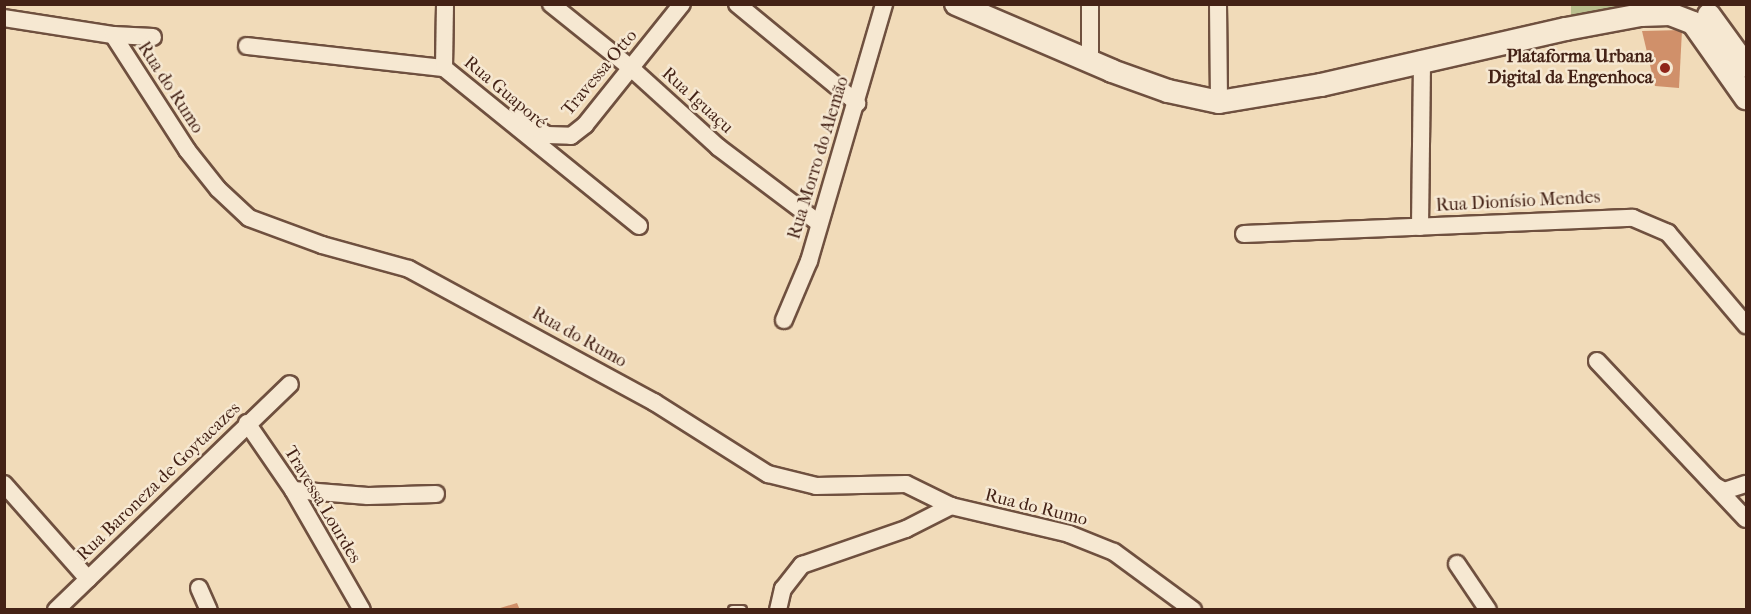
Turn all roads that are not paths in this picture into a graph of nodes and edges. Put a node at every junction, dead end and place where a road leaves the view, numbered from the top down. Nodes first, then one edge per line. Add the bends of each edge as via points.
1 (445, 4) edge
2 (551, 4) edge
3 (682, 4) edge
4 (737, 4) edge
5 (884, 4) edge
6 (956, 4) edge
7 (1089, 4) edge
8 (1218, 4) edge
9 (1647, 10) edge
10 (1705, 14) edge
11 (4, 18) edge
12 (113, 35) junction
13 (153, 37) dead end
14 (247, 46) dead end
15 (1422, 59) junction
16 (1090, 62) junction
17 (1746, 66) edge
18 (444, 68) junction
19 (631, 68) junction
20 (474, 91) junction
21 (1746, 98) edge
22 (1220, 102) junction
23 (857, 104) junction
24 (819, 223) junction
25 (639, 226) dead end
26 (1420, 226) junction
27 (1244, 234) dead end
28 (784, 320) dead end
29 (1746, 325) edge
30 (1597, 360) dead end
31 (290, 384) dead end
32 (247, 423) junction
33 (4, 484) edge
34 (1746, 484) edge
35 (1715, 486) junction
36 (293, 490) junction
37 (436, 494) dead end
38 (1746, 500) edge
39 (951, 506) junction
40 (1746, 512) edge
41 (1746, 519) edge
42 (1457, 564) dead end
43 (88, 579) junction
44 (199, 588) dead end
45 (64, 606) edge
46 (209, 609) edge
47 (362, 609) edge
48 (733, 609) edge
49 (742, 609) edge
50 (778, 609) edge
51 (1193, 609) edge
52 (1488, 609) edge

1 - 18 street
2 - 19 street, Rua Iguaçu
3 - 19 street, Travessa Otto
4 - 23 street
5 - 23 street, Rua Morro do Alemão
6 - 16 main road
7 - 16 street
8 - 22 street
9 - 10 main road
9 - 15 main road
10 - 17 main road
10 - 21 main road
11 - 12 street, Rua do Rumo
12 - 13 street
12 - 39 street, Rua do Rumo via 187,150 218,189 249,218 409,269 654,402 768,474 816,486 906,484
14 - 18 street, Rua Guaporé
15 - 22 main road via 1311,88
15 - 26 street
16 - 22 main road via 1168,91
18 - 20 street, Rua Guaporé
19 - 20 street, Travessa Otto via 585,125 571,136 547,135 486,94
19 - 24 street, Rua Iguaçu via 718,147
20 - 25 street, Rua Guaporé via 481,102
23 - 24 street, Rua Morro do Alemão
24 - 28 street, Rua Morro do Alemão via 809,261
26 - 27 street, Rua Dionísio Mendes
26 - 29 street, Rua Dionísio Mendes via 1621,216 1646,221 1668,232
30 - 35 street
31 - 32 street, Rua Baroneza de Goytacazes
32 - 36 street, Travessa Lourdes
32 - 43 street, Rua Baroneza de Goytacazes
33 - 43 street
34 - 35 street via 1724,491
35 - 41 street
36 - 37 street via 368,496
36 - 47 street, Travessa Lourdes
38 - 40 street
39 - 50 street via 906,529 802,564 783,589
39 - 51 street, Rua do Rumo via 1090,541 1114,552
42 - 52 street
43 - 45 street, Rua Baroneza de Goytacazes
44 - 46 street
48 - 49 lane

